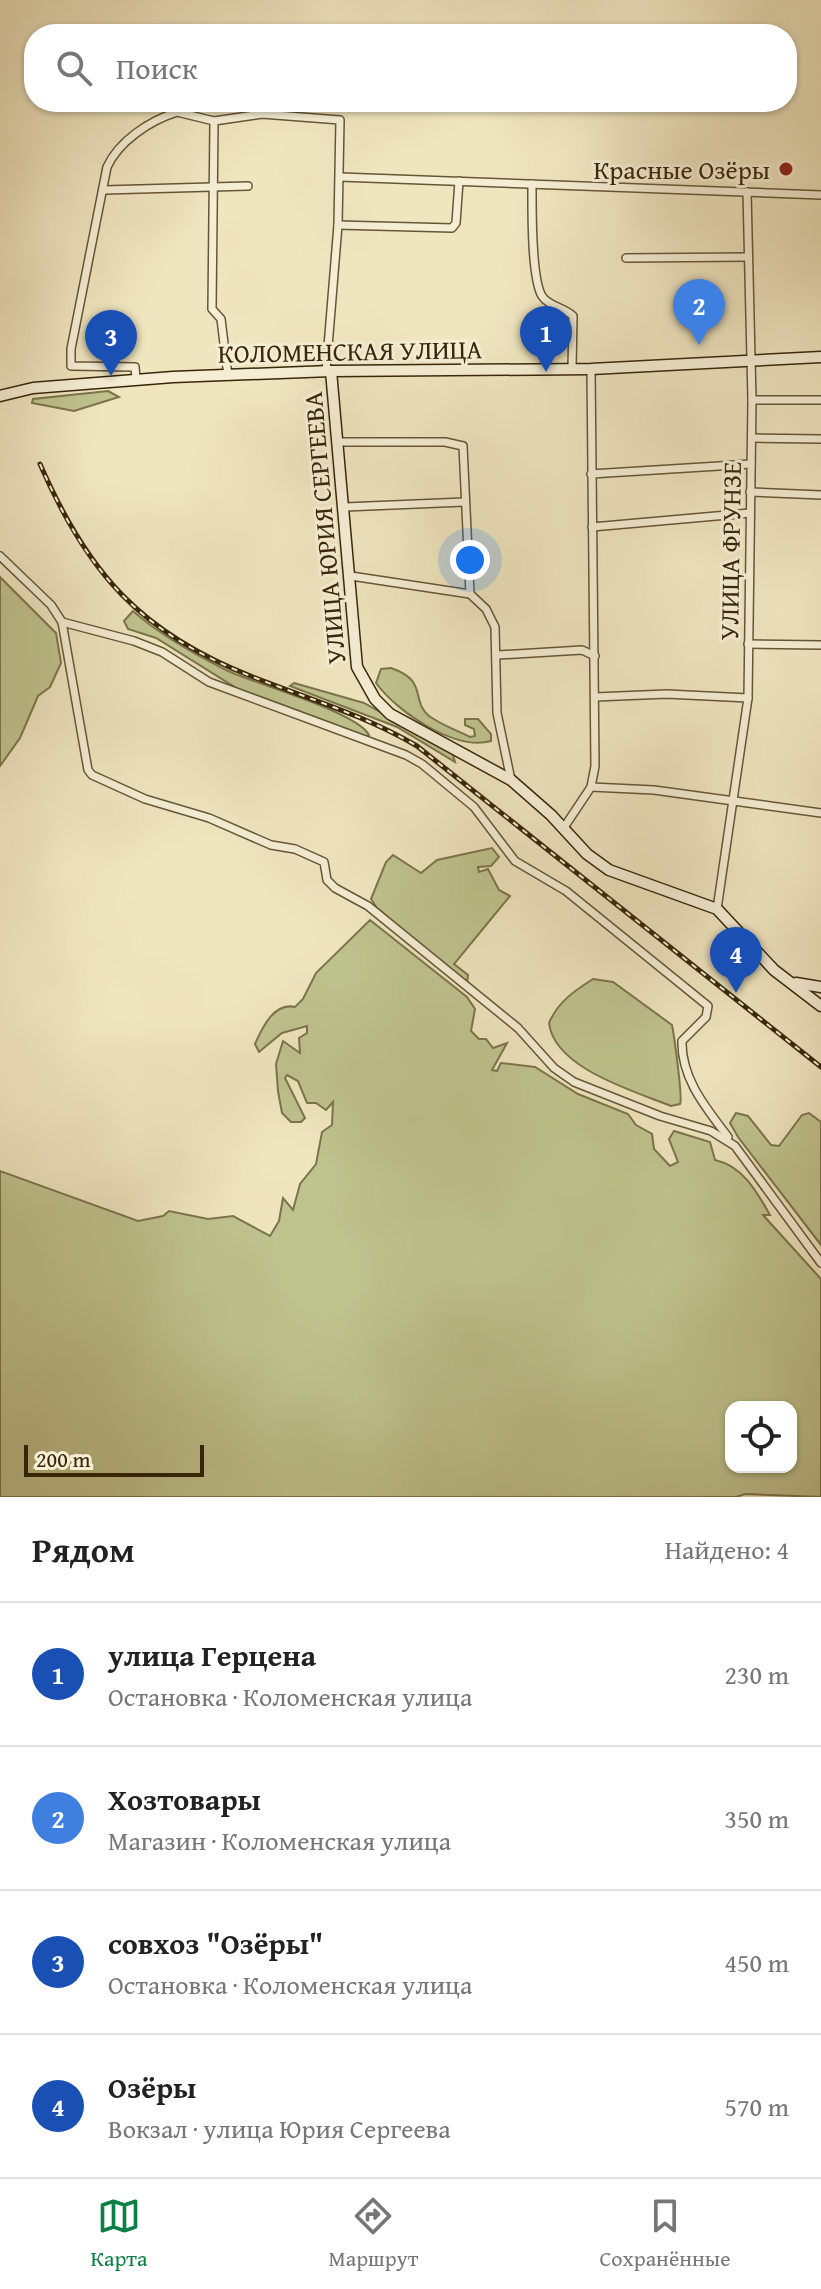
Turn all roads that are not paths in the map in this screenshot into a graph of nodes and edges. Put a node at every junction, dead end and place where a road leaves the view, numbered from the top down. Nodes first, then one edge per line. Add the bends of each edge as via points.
1 (214, 121) junction
2 (340, 177) junction
3 (459, 181) junction
4 (532, 184) junction
5 (248, 186) dead end
6 (213, 187) junction
7 (104, 190) junction
8 (747, 192) junction
9 (821, 195) edge
10 (338, 225) junction
11 (748, 257) junction
12 (626, 258) dead end
13 (821, 357) edge
14 (750, 361) junction
15 (572, 369) junction
16 (591, 369) junction
17 (328, 371) junction
18 (228, 376) junction
19 (136, 379) junction
20 (0, 396) edge
21 (752, 400) junction
22 (821, 400) edge
23 (752, 438) junction
24 (821, 439) edge
25 (339, 442) junction
26 (751, 464) junction
27 (591, 474) junction
28 (750, 492) junction
29 (821, 495) edge
30 (464, 502) junction
31 (345, 507) junction
32 (750, 513) junction
33 (592, 527) junction
34 (0, 556) edge
35 (351, 576) junction
36 (470, 594) junction
37 (62, 622) junction
38 (748, 644) junction
39 (821, 645) edge
40 (498, 655) junction
41 (595, 656) junction
42 (595, 697) junction
43 (748, 698) junction
44 (511, 780) junction
45 (591, 787) junction
46 (733, 801) junction
47 (821, 813) edge
48 (563, 829) junction
49 (717, 909) junction
50 (785, 979) junction
51 (821, 988) edge
52 (820, 1005) edge
53 (735, 1146) junction
54 (821, 1263) edge

1 - 2 street, УЛИЦА ЮРИЯ СЕРГЕЕВА via 262,114 340,120
1 - 6 street
1 - 7 street via 186,112 164,116 118,149 107,167
2 - 3 street
2 - 10 street, УЛИЦА ЮРИЯ СЕРГЕЕВА
3 - 4 street
3 - 10 street via 452,228
4 - 8 street
4 - 15 street via 540,292 573,316
5 - 6 street
6 - 7 street
6 - 18 street via 212,309 221,319
7 - 19 street via 70,361 83,369 135,367
8 - 9 street
8 - 11 street, УЛИЦА ФРУНЗЕ
10 - 17 street, УЛИЦА ЮРИЯ СЕРГЕЕВА
11 - 12 street
11 - 14 street, УЛИЦА ФРУНЗЕ
13 - 14 main road, КОЛОМЕНСКАЯ УЛИЦА
14 - 16 main road, КОЛОМЕНСКАЯ УЛИЦА
14 - 21 street, УЛИЦА ФРУНЗЕ
15 - 16 main road, КОЛОМЕНСКАЯ УЛИЦА
15 - 17 main road, КОЛОМЕНСКАЯ УЛИЦА
16 - 27 street
17 - 18 main road, КОЛОМЕНСКАЯ УЛИЦА
17 - 25 main road, УЛИЦА ЮРИЯ СЕРГЕЕВА
18 - 19 main road, КОЛОМЕНСКАЯ УЛИЦА
19 - 20 main road, КОЛОМЕНСКАЯ УЛИЦА
21 - 22 street
21 - 23 street, УЛИЦА ФРУНЗЕ
23 - 24 street
23 - 26 street, УЛИЦА ФРУНЗЕ
25 - 30 street via 463,446
25 - 31 main road, УЛИЦА ЮРИЯ СЕРГЕЕВА
26 - 27 street
26 - 28 street, УЛИЦА ФРУНЗЕ
27 - 33 street
28 - 29 street
28 - 32 street, УЛИЦА ФРУНЗЕ
30 - 31 street
30 - 36 street
31 - 35 main road, УЛИЦА ЮРИЯ СЕРГЕЕВА
32 - 33 street
32 - 38 street, УЛИЦА ФРУНЗЕ
33 - 41 street
34 - 37 street
35 - 36 street
35 - 44 main road, УЛИЦА ЮРИЯ СЕРГЕЕВА via 357,667 375,699 412,728
36 - 40 street via 492,617
37 - 53 street via 92,775 324,862 327,880 335,888 368,906 518,1028 554,1068 596,1091 711,1131
37 - 53 street via 162,652 209,682 406,755 441,777 474,807 515,861 566,891 708,1006 706,1017 682,1041 681,1053 696,1093
38 - 39 street
38 - 43 street, УЛИЦА ФРУНЗЕ
40 - 41 street via 582,650
40 - 44 street via 497,713
41 - 42 street
42 - 43 street
42 - 45 street
43 - 46 street, УЛИЦА ФРУНЗЕ
44 - 48 main road, УЛИЦА ЮРИЯ СЕРГЕЕВА
45 - 46 street
45 - 48 street
46 - 47 street
46 - 49 street, УЛИЦА ФРУНЗЕ
48 - 49 main road, УЛИЦА ЮРИЯ СЕРГЕЕВА via 609,870
49 - 50 main road, УЛИЦА ЮРИЯ СЕРГЕЕВА
50 - 51 main road
50 - 52 main road, УЛИЦА ЮРИЯ СЕРГЕЕВА
51 - 52 main road
53 - 54 street

